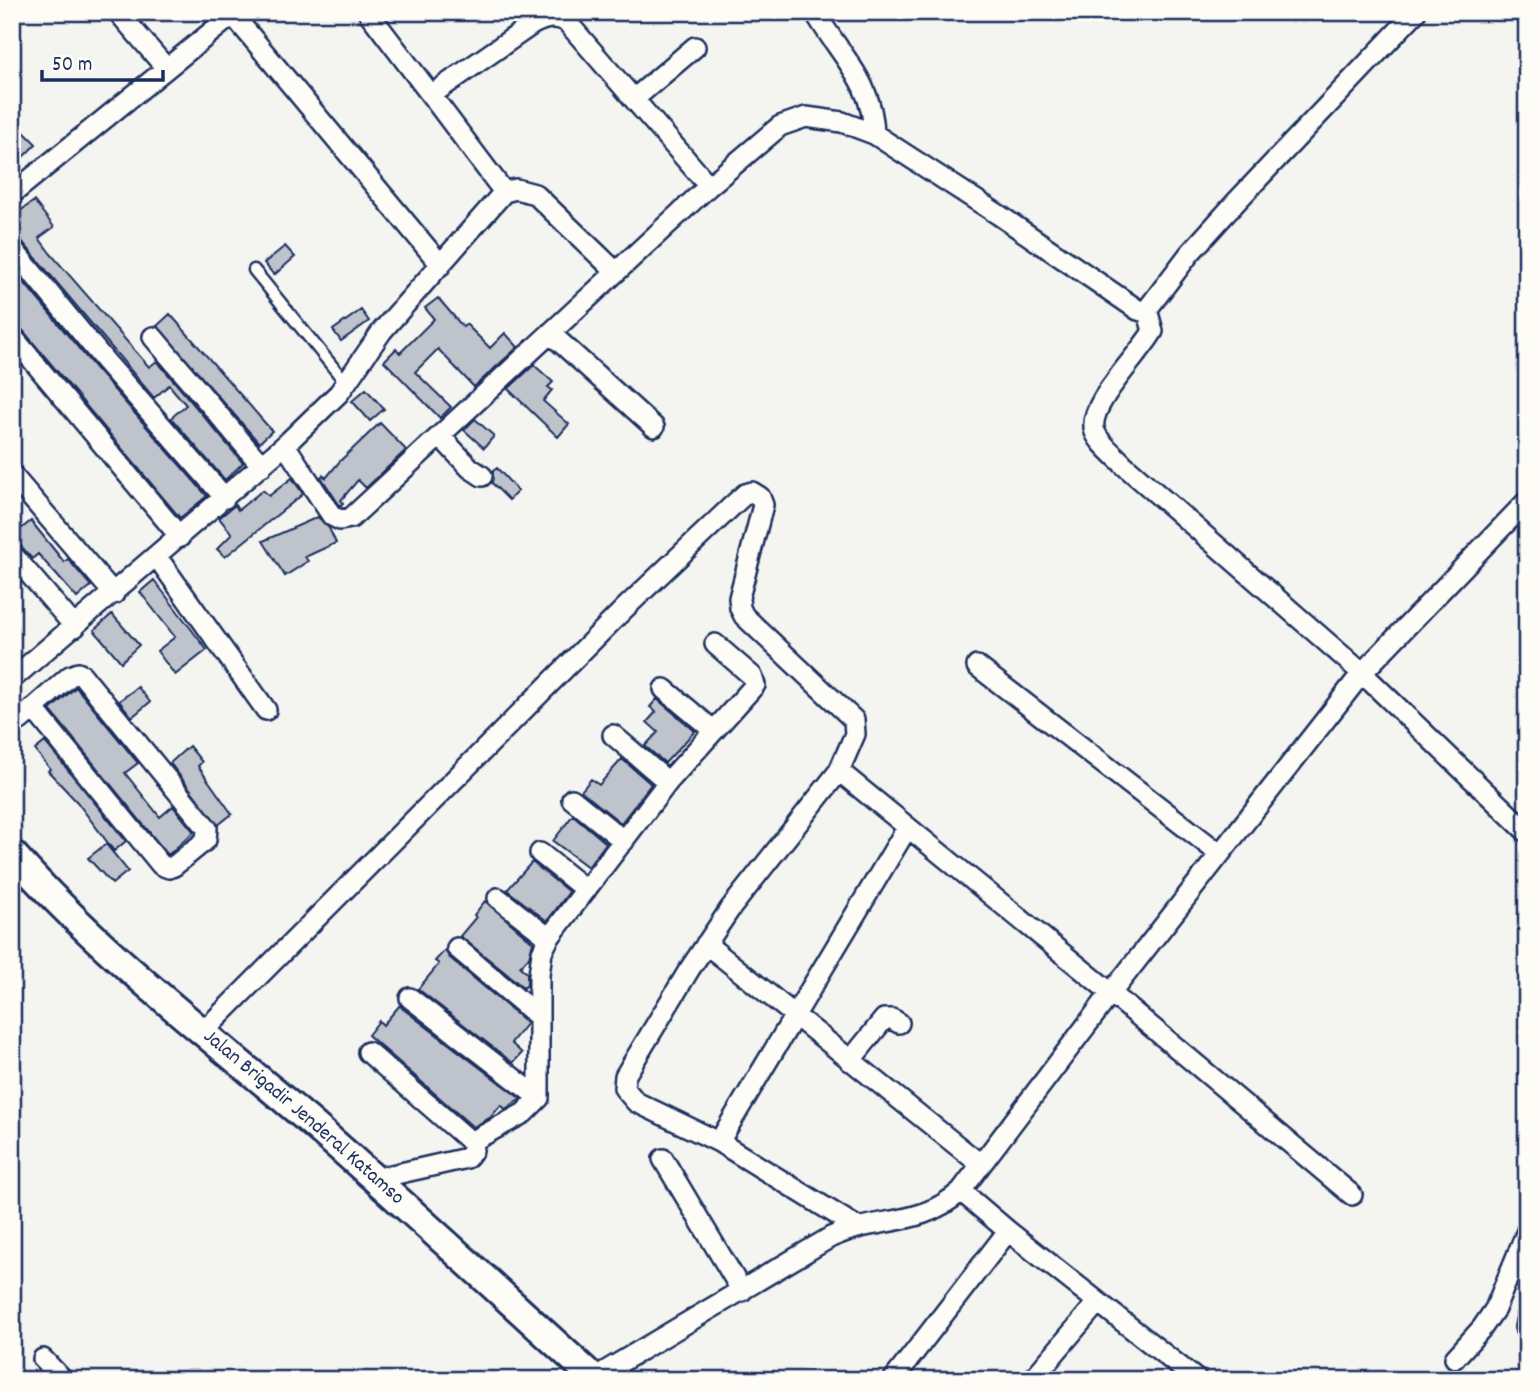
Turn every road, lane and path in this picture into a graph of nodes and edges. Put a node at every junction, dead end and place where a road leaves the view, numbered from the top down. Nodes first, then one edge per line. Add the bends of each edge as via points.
1 (118, 12) edge
2 (368, 12) edge
3 (815, 12) edge
4 (1416, 12) edge
5 (234, 13) edge
6 (695, 47) dead end
7 (166, 68) junction
8 (431, 94) junction
9 (634, 99) junction
10 (874, 134) junction
11 (15, 185) edge
12 (709, 186) junction
13 (504, 192) junction
14 (12, 248) edge
15 (440, 265) junction
16 (254, 270) dead end
17 (615, 272) junction
18 (1150, 318) junction
19 (550, 333) junction
20 (12, 336) edge
21 (153, 337) dead end
22 (346, 383) junction
23 (654, 427) dead end
24 (440, 436) junction
25 (285, 445) junction
26 (262, 466) junction
27 (12, 475) edge
28 (482, 476) dead end
29 (225, 498) junction
30 (1527, 501) edge
31 (180, 537) junction
32 (12, 554) edge
33 (157, 557) junction
34 (114, 594) junction
35 (75, 626) junction
36 (715, 644) dead end
37 (977, 666) dead end
38 (1362, 673) junction
39 (12, 679) edge
40 (664, 689) dead end
41 (33, 708) junction
42 (266, 710) dead end
43 (12, 719) edge
44 (713, 730) junction
45 (613, 735) dead end
46 (839, 771) junction
47 (667, 782) junction
48 (572, 799) dead end
49 (907, 828) junction
50 (1527, 832) edge
51 (624, 841) junction
52 (12, 853) edge
53 (540, 853) dead end
54 (1220, 854) junction
55 (586, 890) junction
56 (498, 898) dead end
57 (549, 938) junction
58 (706, 944) junction
59 (457, 948) dead end
60 (1111, 993) junction
61 (410, 998) dead end
62 (794, 1016) junction
63 (539, 1017) junction
64 (899, 1023) dead end
65 (203, 1032) junction
66 (368, 1052) dead end
67 (850, 1061) junction
68 (539, 1098) junction
69 (471, 1142) junction
70 (719, 1142) junction
71 (663, 1159) dead end
72 (980, 1164) junction
73 (374, 1179) junction
74 (961, 1191) junction
75 (1352, 1195) dead end
76 (857, 1227) junction
77 (1008, 1231) junction
78 (1527, 1231) edge
79 (742, 1291) junction
80 (1098, 1302) junction
81 (1527, 1317) edge
82 (1527, 1333) edge
83 (1455, 1358) dead end
84 (43, 1359) dead end
85 (588, 1379) edge
86 (63, 1380) edge
87 (893, 1380) edge
88 (1032, 1380) edge
89 (1197, 1380) edge

1 - 7 street
2 - 8 street
3 - 10 street via 858,75 873,113
4 - 18 street via 1189,253 1153,301
5 - 7 street
5 - 15 street
6 - 9 street
7 - 11 street
8 - 9 street via 533,24 558,18 568,22
8 - 13 street
9 - 12 street
10 - 12 street via 842,122 806,117 780,126
10 - 18 street
12 - 17 street
13 - 15 street
13 - 17 street via 516,189 539,197
14 - 29 street
15 - 22 street via 382,331
16 - 22 lane
17 - 19 street
18 - 38 street via 1151,335 1094,415 1097,436 1124,465
19 - 23 street
19 - 24 street
20 - 31 street
21 - 26 street
22 - 25 street
24 - 25 street via 351,518 340,520 332,516
24 - 28 street
25 - 26 street
26 - 29 street
27 - 34 street
29 - 31 street
30 - 38 street
31 - 33 street
32 - 35 street
33 - 34 street
33 - 42 street
34 - 35 street
35 - 39 street
36 - 44 street via 752,676 755,685
37 - 54 street
38 - 50 street
38 - 54 street
40 - 44 street
41 - 41 street via 74,673 86,678 207,828 206,840 174,866 161,865
41 - 43 street via 20,720
44 - 47 street
45 - 47 street
46 - 49 street
46 - 58 street
46 - 65 street via 855,734 854,720 740,608 763,505 757,494 745,494 624,609
47 - 51 street
48 - 51 street
49 - 60 street
49 - 62 street
51 - 55 street
52 - 65 main road, Jalan Brigadir Jenderal Katamso via 74,920
53 - 55 street
54 - 60 street
55 - 57 street
56 - 57 street
57 - 63 street via 540,964
58 - 62 street
58 - 70 street via 625,1076 624,1088 643,1107
59 - 63 street
60 - 72 street
60 - 75 street
61 - 68 street
62 - 67 street
62 - 70 street
63 - 68 street
64 - 67 street via 884,1019
65 - 73 main road, Jalan Brigadir Jenderal Katamso
66 - 69 street
67 - 72 street
68 - 69 street via 524,1113
69 - 73 street via 467,1158
70 - 76 street
71 - 79 street
72 - 74 street
73 - 85 main road, Jalan Brigadir Jenderal Katamso via 558,1346
74 - 76 street via 918,1217
74 - 77 street
76 - 79 street via 809,1249
77 - 80 street
77 - 87 street
78 - 83 street via 1495,1309
79 - 85 street
80 - 88 street
80 - 89 street
81 - 82 street
84 - 86 street

